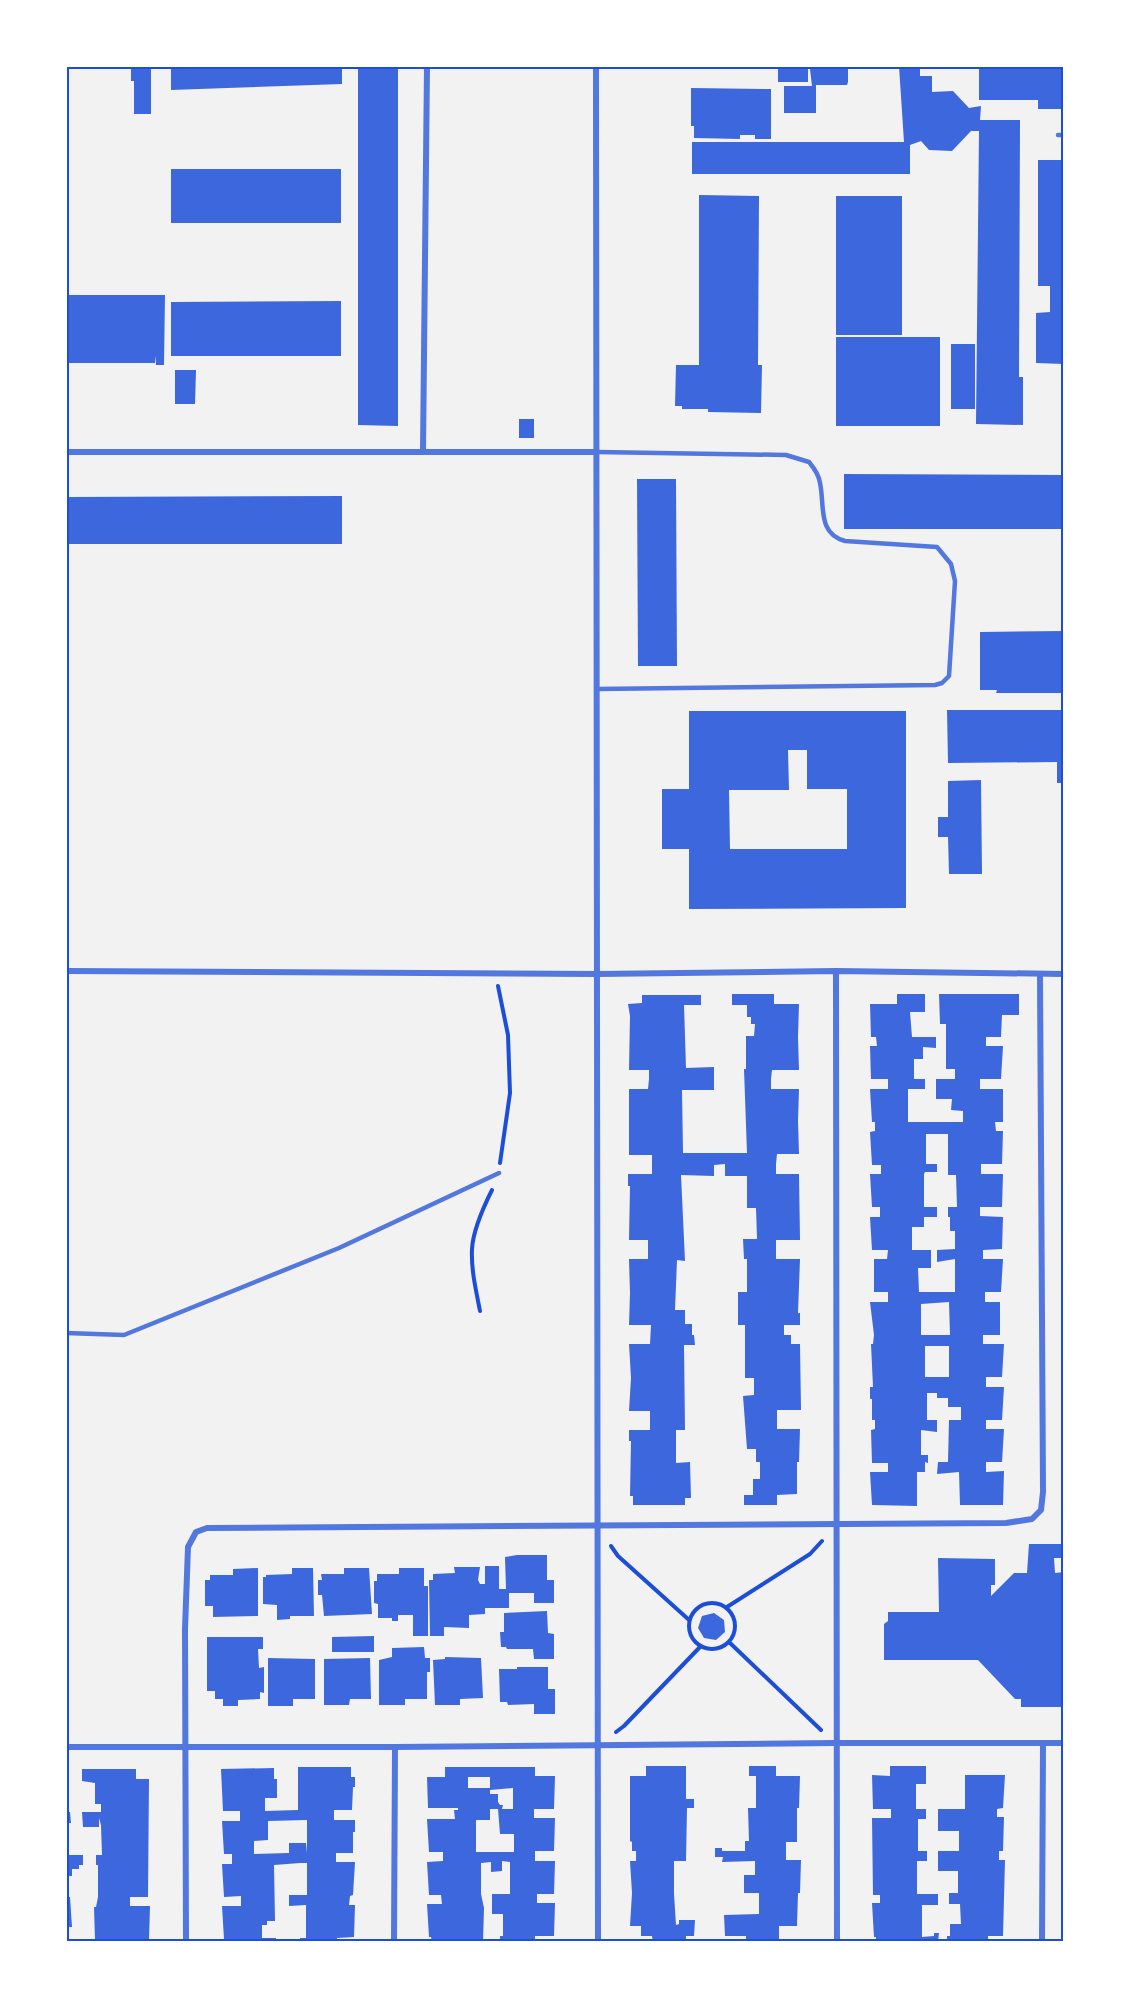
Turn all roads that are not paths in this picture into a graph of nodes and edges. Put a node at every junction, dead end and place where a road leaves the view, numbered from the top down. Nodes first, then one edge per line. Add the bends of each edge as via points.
1 (427, 66) edge
2 (596, 66) edge
3 (66, 452) edge
4 (423, 452) junction
5 (597, 452) junction
6 (597, 689) junction
7 (66, 971) edge
8 (836, 971) junction
9 (597, 974) junction
10 (1064, 974) edge
11 (1040, 975) junction
12 (499, 1173) road end
13 (66, 1333) edge
14 (597, 1525) junction
15 (837, 1525) junction
16 (835, 1743) junction
17 (1043, 1743) junction
18 (1064, 1743) edge
19 (598, 1744) junction
20 (66, 1747) edge
21 (186, 1747) junction
22 (395, 1747) junction
23 (186, 1942) edge
24 (394, 1942) edge
25 (598, 1942) edge
26 (837, 1942) edge
27 (1042, 1942) edge

1 - 4 street
2 - 5 street
3 - 4 street
4 - 5 street
5 - 6 street
5 - 6 lane via 786,455 808,462 820,481 824,522 837,539 938,547 951,564 955,581 949,676 935,685
6 - 9 street
7 - 9 street
8 - 9 street
8 - 11 street
8 - 15 street
9 - 14 street
10 - 11 street
11 - 15 street via 1041,1510 1032,1519 1006,1523
12 - 13 lane via 339,1248 124,1335
14 - 15 street
14 - 19 street
14 - 21 street via 207,1528 196,1532 188,1547
15 - 16 street
16 - 17 street
16 - 19 street
16 - 26 street
17 - 18 street
17 - 27 street
19 - 22 street
19 - 25 street
20 - 21 street
21 - 22 street
21 - 23 street
22 - 24 street

